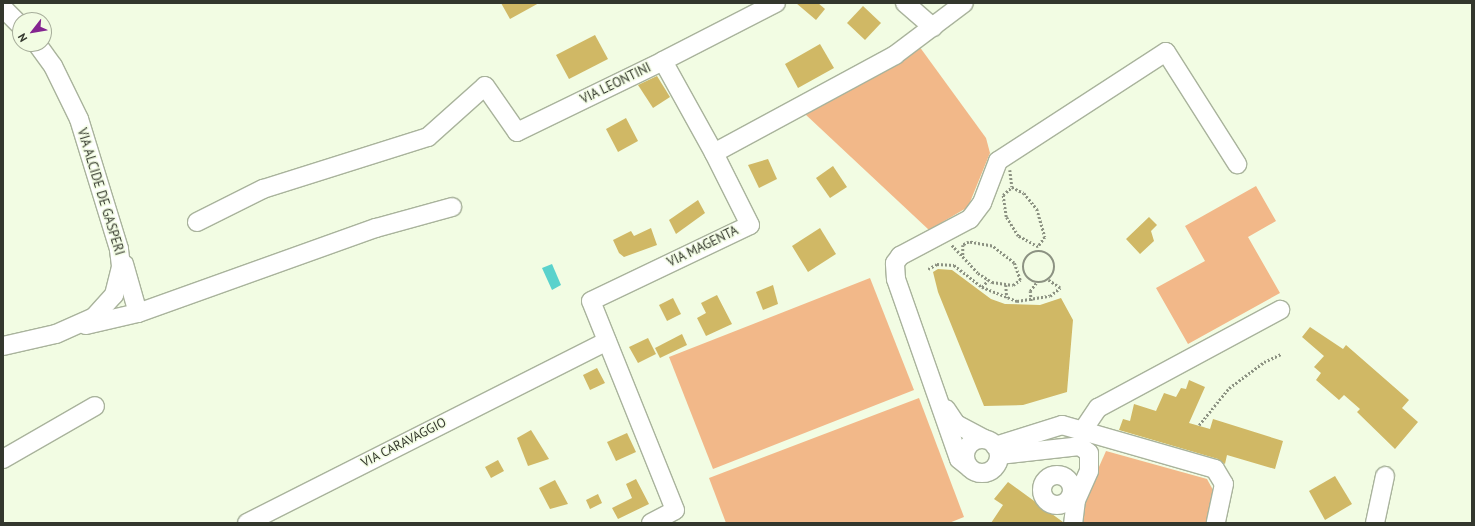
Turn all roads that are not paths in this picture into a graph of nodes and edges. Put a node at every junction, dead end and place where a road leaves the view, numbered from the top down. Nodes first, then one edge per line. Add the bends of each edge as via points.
1 (776, 3) edge
2 (905, 3) edge
3 (964, 3) edge
4 (3, 8) edge
5 (12, 17) edge
6 (933, 27) junction
7 (43, 52) edge
8 (663, 61) junction
9 (714, 153) junction
10 (1236, 164) dead end
11 (452, 207) dead end
12 (197, 222) dead end
13 (119, 248) junction
14 (1280, 310) dead end
15 (138, 313) junction
16 (82, 325) junction
17 (607, 341) junction
18 (3, 346) edge
19 (937, 395) junction
20 (95, 406) dead end
21 (1083, 430) junction
22 (993, 447) junction
23 (3, 459) edge
24 (970, 468) junction
25 (1385, 476) dead end
26 (247, 523) edge
27 (651, 523) edge
28 (1073, 523) edge
29 (1216, 523) edge
30 (1375, 523) edge

1 - 8 street
2 - 6 street
3 - 6 street
4 - 5 street
6 - 9 street via 895,55
7 - 13 street, VIA ALCIDE DE GASPERI via 53,66 79,119
8 - 9 street, VIA LEONTINI
8 - 12 street, VIA LEONTINI via 517,132 485,86 428,136 263,189
9 - 17 street, VIA MAGENTA via 750,225 591,301
10 - 19 street via 1166,52 998,161 982,203 970,219 907,251 895,263 896,279
11 - 15 street via 376,228
13 - 15 street
13 - 16 street, VIA ALCIDE DE GASPERI via 121,266 114,295
14 - 21 street via 1098,408
15 - 16 street
16 - 18 street, VIA ALCIDE DE GASPERI
17 - 26 street, VIA CARAVAGGIO
17 - 27 street, VIA MAGENTA via 675,510
19 - 22 street via 956,424
19 - 24 street via 959,459
20 - 23 street
21 - 22 street via 1062,425
21 - 29 street via 1215,469 1224,484
22 - 24 street via 989,471
22 - 24 street via 975,440 966,450
22 - 28 street via 1080,446 1092,459 1074,498
25 - 30 street

